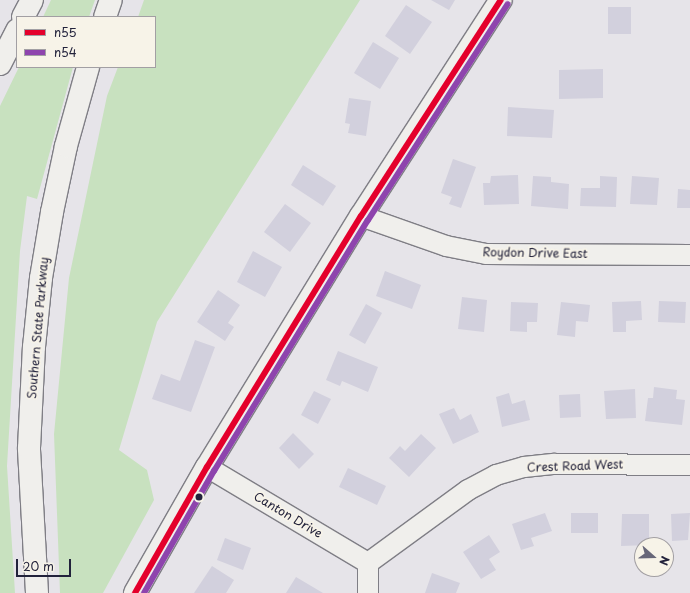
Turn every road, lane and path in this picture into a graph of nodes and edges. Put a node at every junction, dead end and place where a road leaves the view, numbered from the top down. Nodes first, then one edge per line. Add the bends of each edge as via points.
1 (32, 0) edge
2 (111, 0) edge
3 (501, 0) edge
4 (24, 16) edge
5 (105, 16) edge
6 (16, 32) edge
7 (0, 64) edge
8 (88, 68) edge
9 (361, 216) junction
10 (690, 255) edge
11 (690, 465) edge
12 (207, 467) junction
13 (368, 563) junction
14 (37, 593) edge
15 (135, 593) edge
16 (368, 593) edge

1 - 4 main road
2 - 5 main road
3 - 9 main road
6 - 7 main road
8 - 14 main road, Southern State Parkway via 66,146 52,212 34,340 29,448
9 - 10 street, Roydon Drive East via 446,246 486,254
9 - 12 main road
11 - 13 street, Crest Road West via 555,464 524,467 496,475 468,490
12 - 13 street, Canton Drive
12 - 15 main road
13 - 16 street

